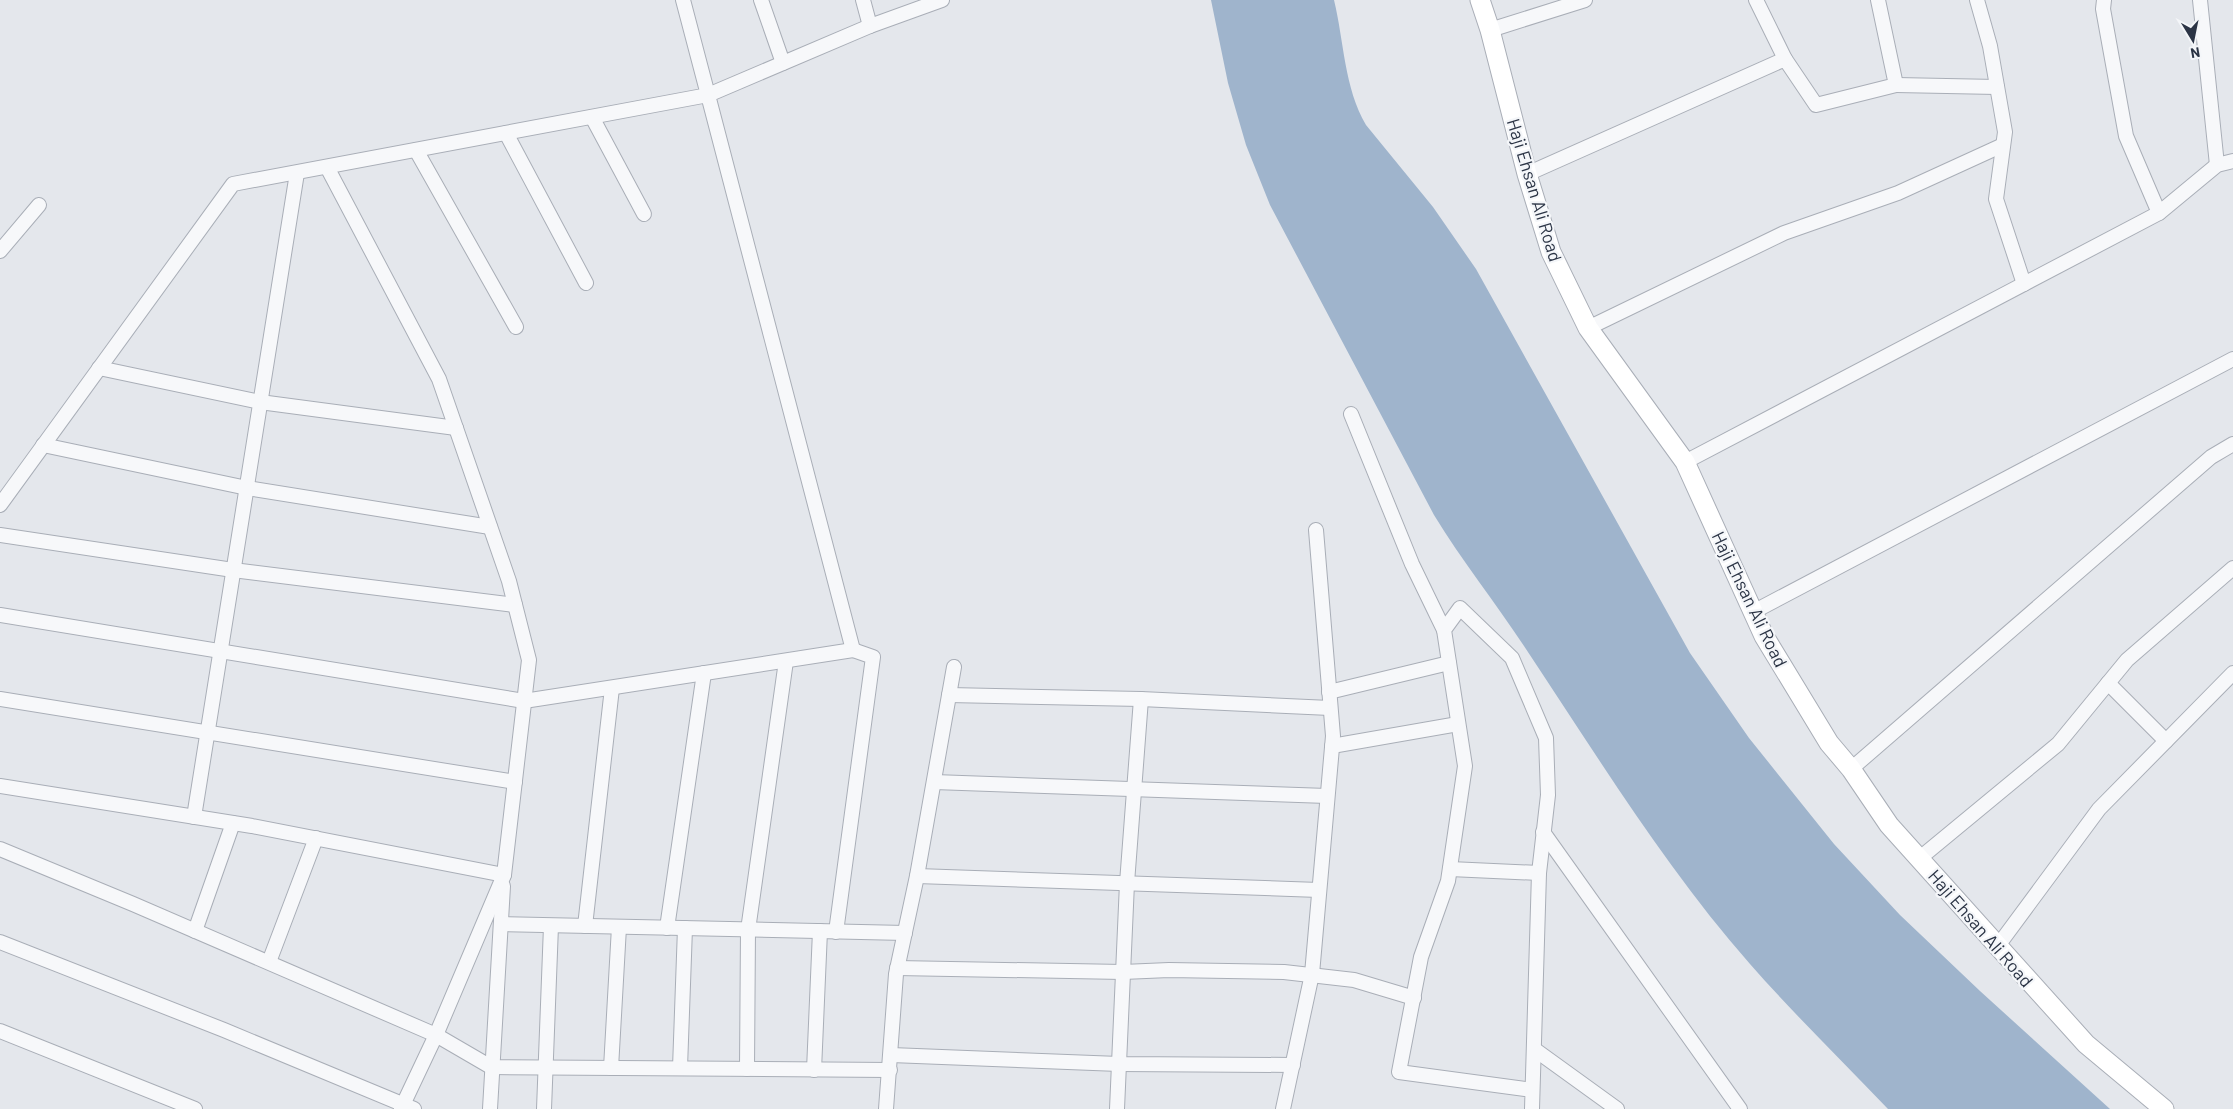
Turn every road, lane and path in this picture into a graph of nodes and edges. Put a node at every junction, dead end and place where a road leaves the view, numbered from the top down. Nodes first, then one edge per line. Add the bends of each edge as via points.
1 (684, 0) edge
2 (761, 0) edge
3 (863, 0) edge
4 (942, 0) edge
5 (1480, 0) edge
6 (1585, 0) edge
7 (1756, 0) edge
8 (1878, 0) edge
9 (1977, 0) edge
10 (2104, 0) edge
11 (2200, 0) edge
12 (870, 26) junction
13 (1490, 30) junction
14 (1785, 59) junction
15 (783, 63) junction
16 (1896, 85) junction
17 (1997, 87) junction
18 (708, 95) junction
19 (592, 117) junction
20 (506, 133) junction
21 (2003, 145) junction
22 (416, 150) junction
23 (2233, 161) edge
24 (2217, 165) junction
25 (328, 167) junction
26 (297, 173) junction
27 (1527, 174) junction
28 (39, 205) dead end
29 (2159, 213) junction
30 (644, 214) dead end
31 (0, 251) edge
32 (586, 283) dead end
33 (2024, 284) junction
34 (516, 327) dead end
35 (1588, 328) junction
36 (2233, 359) edge
37 (99, 368) junction
38 (260, 402) junction
39 (1352, 414) dead end
40 (456, 428) junction
41 (2233, 444) edge
42 (43, 445) junction
43 (1685, 462) junction
44 (247, 488) junction
45 (0, 505) edge
46 (490, 527) junction
47 (1316, 530) dead end
48 (0, 535) edge
49 (2233, 568) edge
50 (233, 570) junction
51 (516, 606) junction
52 (1753, 612) junction
53 (0, 615) edge
54 (1444, 630) junction
55 (853, 650) junction
56 (221, 651) junction
57 (786, 661) junction
58 (1448, 663) junction
59 (954, 667) dead end
60 (704, 673) junction
61 (2231, 678) edge
62 (2108, 683) junction
63 (612, 688) junction
64 (1329, 692) junction
65 (949, 695) junction
66 (0, 699) edge
67 (1141, 700) junction
68 (524, 701) junction
69 (1330, 708) junction
70 (1458, 724) junction
71 (208, 731) junction
72 (2166, 741) junction
73 (1332, 746) junction
74 (1851, 769) junction
75 (515, 782) junction
76 (934, 782) junction
77 (0, 786) edge
78 (1134, 790) junction
79 (1327, 796) junction
80 (194, 817) junction
81 (232, 823) junction
82 (1543, 832) junction
83 (316, 838) junction
84 (0, 849) edge
85 (1920, 858) junction
86 (1450, 869) junction
87 (1538, 873) junction
88 (504, 875) junction
89 (917, 876) junction
90 (1127, 883) junction
91 (1319, 890) junction
92 (501, 924) junction
93 (551, 926) junction
94 (585, 926) junction
95 (619, 927) junction
96 (667, 928) junction
97 (685, 928) junction
98 (748, 930) junction
99 (195, 931) junction
100 (820, 931) junction
101 (836, 932) junction
102 (905, 933) junction
103 (0, 942) edge
104 (1997, 947) junction
105 (269, 962) junction
106 (897, 968) junction
107 (1123, 972) junction
108 (1312, 974) junction
109 (1414, 998) junction
110 (0, 1031) edge
111 (436, 1035) junction
112 (1534, 1049) junction
113 (891, 1056) junction
114 (1119, 1064) junction
115 (1293, 1065) junction
116 (491, 1067) junction
117 (546, 1067) junction
118 (612, 1068) junction
119 (680, 1068) junction
120 (747, 1069) junction
121 (814, 1070) junction
122 (890, 1070) junction
123 (1532, 1090) junction
124 (406, 1107) edge
125 (195, 1109) edge
126 (490, 1109) edge
127 (544, 1109) edge
128 (886, 1109) edge
129 (1117, 1109) edge
130 (1283, 1109) edge
131 (1532, 1109) edge
132 (1617, 1109) edge
133 (1740, 1109) edge
134 (2164, 1109) edge

1 - 18 street
2 - 15 street
3 - 12 street
4 - 12 street
5 - 13 street, Haji Ehsan Ali Road
6 - 13 street
7 - 14 street
8 - 16 street
9 - 17 street
10 - 29 street via 2126,136
11 - 24 street
12 - 15 street
13 - 27 street, Haji Ehsan Ali Road
14 - 16 street via 1816,105
14 - 27 street
15 - 18 street
16 - 17 street
17 - 21 street via 2005,132
18 - 19 street
18 - 55 street
19 - 20 street
19 - 30 street
20 - 22 street
20 - 32 street
21 - 33 street via 1996,199
21 - 35 street via 1898,193 1784,233
22 - 25 street
22 - 34 street
23 - 24 street
24 - 29 street
25 - 26 street
25 - 40 street via 440,379
26 - 37 street via 233,184
26 - 38 street
27 - 35 street, Haji Ehsan Ali Road via 1551,252
28 - 31 street
29 - 33 street
33 - 43 street
35 - 43 street, Haji Ehsan Ali Road
36 - 52 street
37 - 38 street
37 - 42 street
38 - 40 street
38 - 44 street
39 - 54 street via 1412,564
40 - 46 street
41 - 74 street via 2211,457
42 - 44 street
42 - 45 street
43 - 52 street, Haji Ehsan Ali Road
44 - 46 street
44 - 50 street
46 - 51 street
47 - 64 street
48 - 50 street
49 - 62 street via 2126,660
50 - 51 street
50 - 56 street
51 - 68 street via 529,660
52 - 74 street, Haji Ehsan Ali Road via 1764,636 1829,743
53 - 56 street
54 - 58 street
54 - 82 street via 1460,608 1512,658 1546,738 1548,794
55 - 57 street
55 - 101 street via 873,657
56 - 68 street
56 - 71 street
57 - 60 street
57 - 98 street
58 - 64 street
58 - 70 street
59 - 65 street
60 - 63 street
60 - 96 street
61 - 72 street
62 - 72 street
62 - 85 street via 2058,744
63 - 68 street
63 - 94 street
64 - 69 street
65 - 67 street
65 - 76 street
66 - 71 street
67 - 69 street
67 - 78 street
68 - 75 street
69 - 73 street
70 - 73 street
70 - 86 street via 1465,766
71 - 75 street
71 - 80 street
72 - 104 street via 2099,808
73 - 79 street
74 - 85 street, Haji Ehsan Ali Road via 1890,825
75 - 88 street
76 - 78 street
76 - 89 street
77 - 80 street
78 - 79 street
78 - 90 street
79 - 91 street
80 - 81 street
81 - 83 street
81 - 99 street
82 - 87 street
82 - 133 street
83 - 88 street
83 - 105 street
84 - 99 street
85 - 104 street, Haji Ehsan Ali Road
86 - 87 street
86 - 109 street via 1421,957
87 - 112 street
88 - 92 street
88 - 111 street
89 - 90 street
89 - 102 street
90 - 91 street
90 - 107 street
91 - 108 street
92 - 93 street
92 - 116 street
93 - 94 street
93 - 117 street
94 - 95 street
95 - 96 street
95 - 118 street
96 - 97 street
97 - 98 street
97 - 119 street
98 - 100 street
98 - 120 street
99 - 105 street
100 - 101 street
100 - 121 street
101 - 102 street
102 - 106 street
103 - 124 street via 224,1030
104 - 134 street, Haji Ehsan Ali Road via 2086,1044
105 - 111 street
106 - 107 street
106 - 113 street
107 - 108 street
107 - 114 street
108 - 109 street via 1354,980
108 - 115 street
109 - 123 street via 1399,1072
110 - 125 street
111 - 116 street
111 - 124 street
112 - 123 street
112 - 132 street
113 - 114 street
113 - 122 street
114 - 115 street
114 - 129 street
115 - 130 street
116 - 117 street
116 - 126 street
117 - 118 street
117 - 127 street
118 - 119 street
119 - 120 street
120 - 121 street
121 - 122 street
122 - 128 street
123 - 131 street

